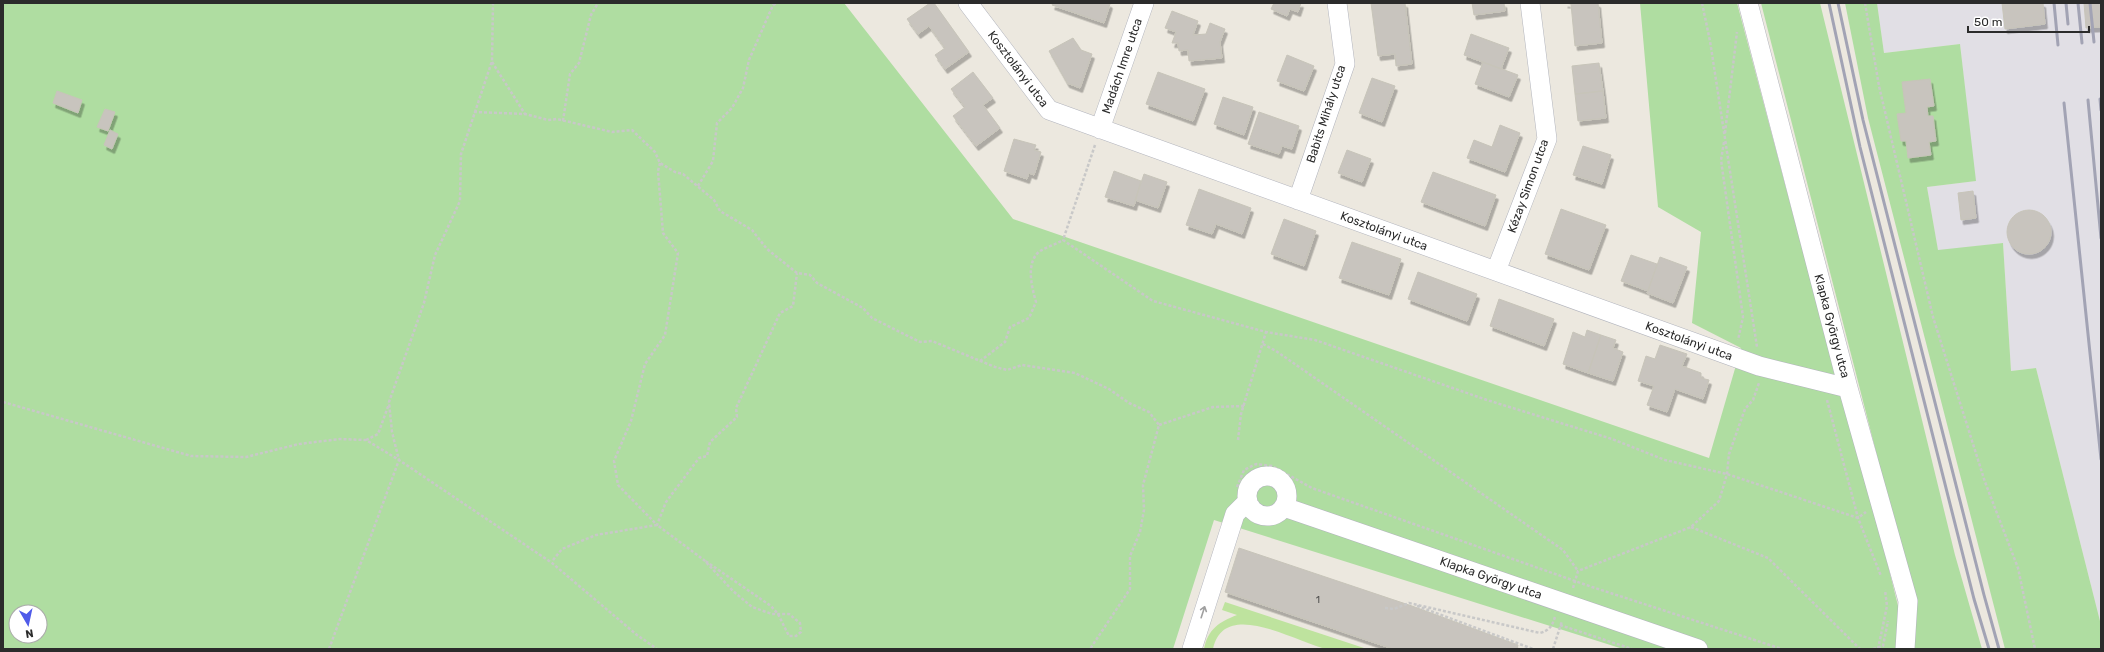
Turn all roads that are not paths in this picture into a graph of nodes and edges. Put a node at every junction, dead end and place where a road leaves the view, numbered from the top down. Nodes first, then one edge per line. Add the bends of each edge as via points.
1 (968, 3) edge
2 (1144, 3) edge
3 (1337, 3) edge
4 (1530, 3) edge
5 (1748, 3) edge
6 (1100, 128) junction
7 (1298, 200) junction
8 (1496, 271) junction
9 (1848, 388) junction
10 (1248, 501) junction
11 (1284, 508) junction
12 (1908, 602) junction
13 (1192, 649) edge
14 (1698, 649) edge
15 (1892, 649) edge
16 (1905, 649) edge

1 - 6 street, Kosztolányi utca via 1049,110
2 - 6 street, Madách Imre utca
3 - 7 street, Babits Mihály utca via 1344,64
4 - 8 street, Kézay Simon utca via 1547,139
5 - 9 street, Klapka György utca
6 - 7 street, Kosztolányi utca
7 - 8 street, Kosztolányi utca
8 - 9 street, Kosztolányi utca via 1759,366
9 - 12 street, Klapka György utca
10 - 11 street via 1261,515 1274,515
10 - 11 street via 1252,482 1258,478 1271,476 1282,482 1286,488 1288,495
13 -> 10 street via 1235,514
11 - 14 street, Klapka György utca
12 - 15 street
12 - 16 street, Klapka György utca

